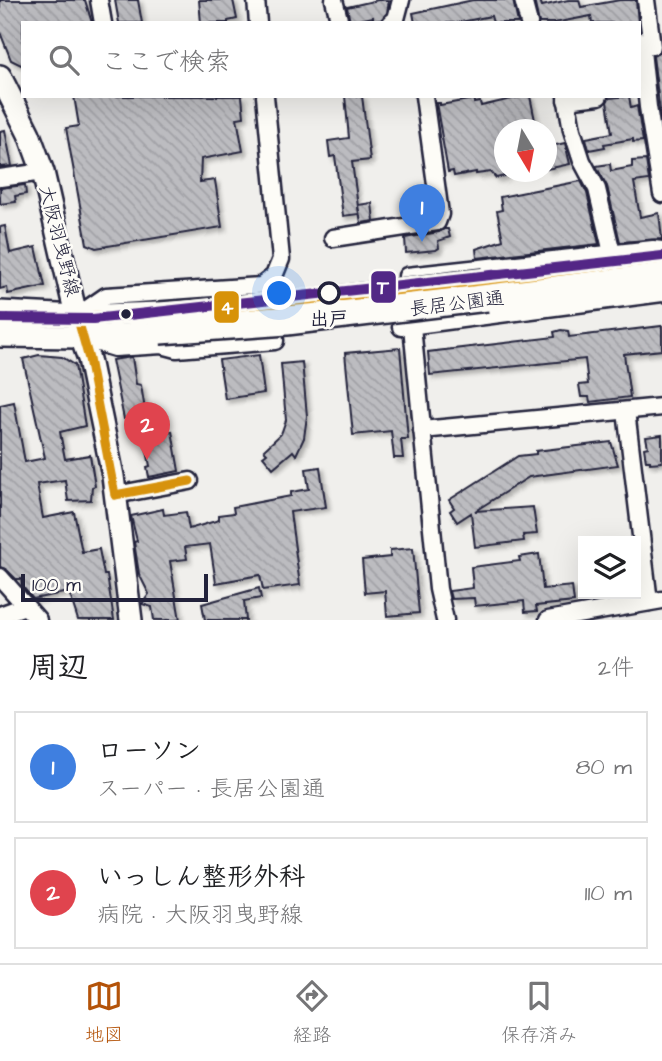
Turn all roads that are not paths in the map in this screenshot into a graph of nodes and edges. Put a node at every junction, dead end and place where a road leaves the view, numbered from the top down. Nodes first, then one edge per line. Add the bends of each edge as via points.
1 (99, 0) edge
2 (256, 0) edge
3 (334, 0) edge
4 (401, 0) edge
5 (523, 0) edge
6 (646, 0) edge
7 (103, 21) edge
8 (258, 21) edge
9 (339, 21) edge
10 (394, 21) edge
11 (528, 21) edge
12 (656, 21) edge
13 (649, 44) edge
14 (7, 85) edge
15 (643, 90) edge
16 (265, 98) edge
17 (425, 98) edge
18 (566, 98) edge
19 (655, 106) edge
20 (659, 164) edge
21 (43, 172) junction
22 (0, 178) edge
23 (662, 194) edge
24 (333, 238) dead end
25 (662, 250) edge
26 (612, 253) junction
27 (662, 259) edge
28 (662, 279) edge
29 (261, 286) junction
30 (486, 290) junction
31 (662, 293) edge
32 (0, 312) edge
33 (77, 316) junction
34 (159, 323) junction
35 (407, 327) junction
36 (0, 336) edge
37 (82, 337) junction
38 (662, 407) edge
39 (626, 411) junction
40 (422, 430) junction
41 (190, 481) dead end
42 (115, 495) junction
43 (0, 578) edge
44 (655, 601) edge
45 (25, 606) junction
46 (0, 615) edge
47 (38, 620) edge
48 (131, 620) edge
49 (445, 620) edge
50 (548, 620) edge

1 - 7 street
2 - 8 street
3 - 9 street
4 - 10 street
5 - 11 street
6 - 12 street
12 - 13 street
13 - 15 street
14 - 21 main road, 大阪羽曳野線
15 - 19 street
16 - 29 street via 281,259 274,276
17 - 24 street via 440,214 437,222
18 - 26 street via 582,161 597,189
19 - 20 street
20 - 23 street
21 - 22 street
21 - 33 main road, 大阪羽曳野線
25 - 26 street
26 - 35 street via 407,276
27 - 30 main road, 長居公園通
28 - 30 main road, 長居公園通
29 - 33 street via 106,296
29 - 37 street via 271,307 275,341 177,349 162,345 115,348
30 - 34 main road, 長居公園通, bridge via 283,304
31 - 35 street
32 - 33 main road, 長居公園通
33 - 34 main road, 長居公園通
33 - 37 main road, 大阪羽曳野線
34 - 37 main road, 長居公園通
35 - 40 street
36 - 37 main road, 長居公園通
37 - 42 main road, 大阪羽曳野線
38 - 39 street
39 - 40 street
39 - 44 street
40 - 49 street
41 - 42 street
42 - 48 main road, 大阪羽曳野線
43 - 45 street
44 - 50 street
45 - 46 street
45 - 47 street

